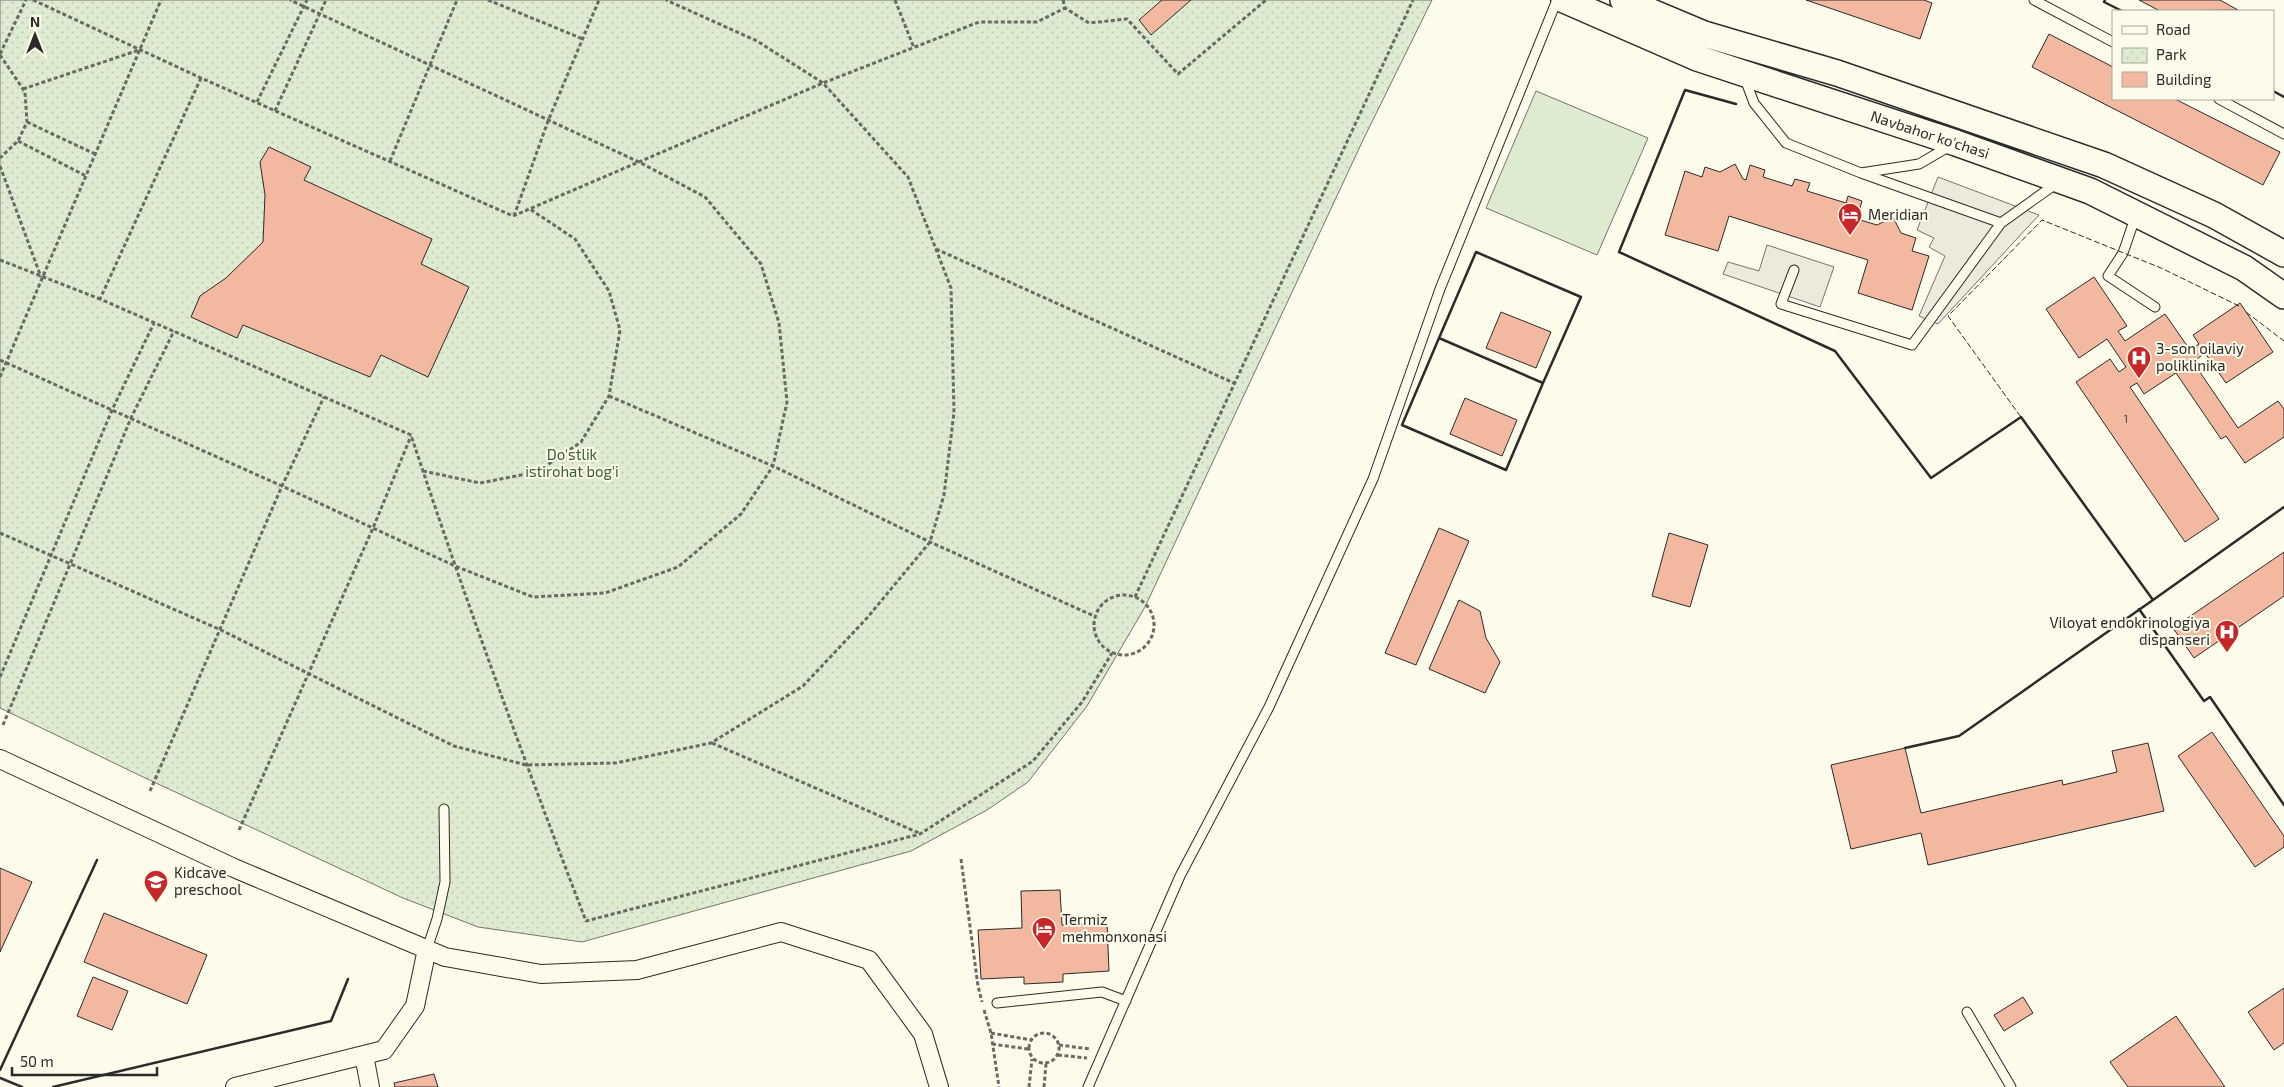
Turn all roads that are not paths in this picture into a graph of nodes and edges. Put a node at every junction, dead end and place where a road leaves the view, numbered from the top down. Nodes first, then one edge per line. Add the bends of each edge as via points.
1 (1557, 0) edge
2 (1564, 0) edge
3 (1623, 0) edge
4 (2034, 0) edge
5 (1611, 9) edge
6 (2112, 41) edge
7 (1743, 74) junction
8 (2221, 100) edge
9 (2284, 134) edge
10 (1956, 143) junction
11 (1861, 173) junction
12 (2060, 180) junction
13 (2136, 214) junction
14 (2001, 223) junction
15 (2284, 254) edge
16 (1794, 270) dead end
17 (2283, 293) edge
18 (2155, 307) dead end
19 (0, 760) edge
20 (444, 809) dead end
21 (427, 949) junction
22 (1126, 1001) junction
23 (997, 1003) dead end
24 (1967, 1012) dead end
25 (364, 1055) junction
26 (234, 1087) edge
27 (370, 1087) edge
28 (939, 1087) edge
29 (1088, 1087) edge
30 (2011, 1087) edge

1 - 22 lane via 1440,289 1373,479 1269,707 1180,876
2 - 5 street, Navbahor ko'chasi
3 - 15 street, Navbahor ko'chasi via 1704,34 1837,73 2104,165 2214,215
4 - 6 lane
5 - 7 street, Navbahor ko'chasi via 1697,58
7 - 10 street, Navbahor ko'chasi
7 - 11 lane via 1754,104 1786,143
8 - 9 lane
10 - 11 lane via 1919,164
10 - 12 street, Navbahor ko'chasi
11 - 14 lane
12 - 13 street, Navbahor ko'chasi
12 - 14 lane
13 - 17 street, Navbahor ko'chasi via 2244,268
13 - 18 lane via 2123,253 2108,276
14 - 16 lane via 1912,345 1781,304
19 - 21 street via 234,868
20 - 21 lane via 445,882 438,919
21 - 25 street via 415,1006 384,1050
21 - 28 street via 445,957 540,974 637,970 781,932 869,960 922,1034
22 - 23 lane via 1102,992
22 - 29 lane
24 - 30 lane
25 - 26 street
25 - 27 street

